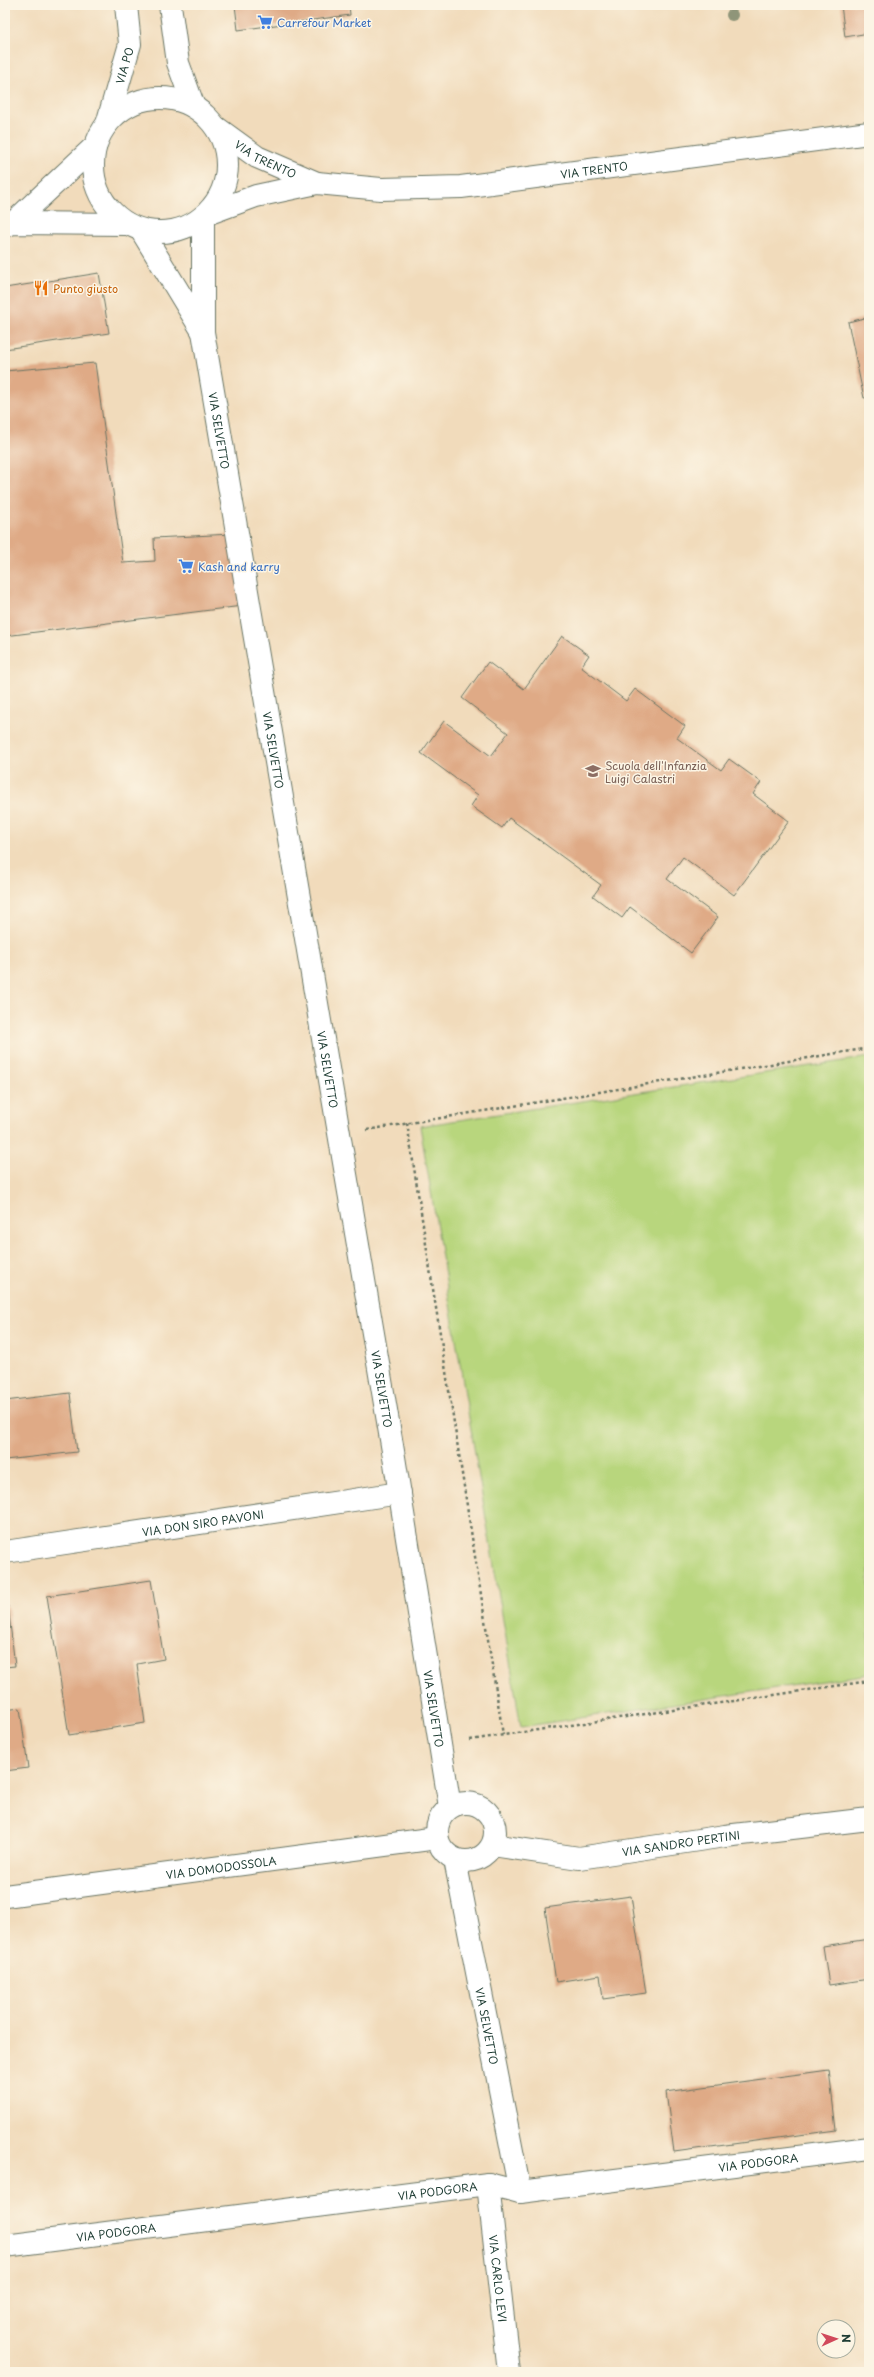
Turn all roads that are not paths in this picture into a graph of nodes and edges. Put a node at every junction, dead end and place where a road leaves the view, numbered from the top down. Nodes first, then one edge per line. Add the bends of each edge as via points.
1 (126, 5) edge
2 (170, 5) edge
3 (194, 106) junction
4 (106, 124) junction
5 (217, 128) junction
6 (869, 132) edge
7 (96, 145) junction
8 (317, 183) junction
9 (205, 216) junction
10 (9, 224) edge
11 (134, 227) junction
12 (203, 332) junction
13 (400, 1493) junction
14 (5, 1552) edge
15 (450, 1807) junction
16 (869, 1819) edge
17 (437, 1838) junction
18 (493, 1845) junction
19 (455, 1860) junction
20 (5, 1896) edge
21 (869, 2148) edge
22 (488, 2184) junction
23 (520, 2192) junction
24 (5, 2246) edge
25 (509, 2372) edge

1 - 4 street, VIA PO via 130,44
2 - 3 street via 178,63
3 - 4 street via 178,100 151,98 122,109
3 - 5 street
4 - 7 street
5 - 8 street, VIA TRENTO via 257,157
5 - 9 street via 226,149 228,173 220,197
6 - 8 street, VIA TRENTO via 461,187 382,189
7 - 10 street
7 - 11 street via 93,163 97,188 110,211
8 - 9 street, VIA TRENTO via 256,196
9 - 11 street via 188,227 159,233
9 - 12 street, VIA SELVETTO
10 - 11 street
11 - 12 street, VIA SELVETTO
12 - 13 street, VIA SELVETTO
13 - 14 street, VIA DON SIRO PAVONI
13 - 15 street, VIA SELVETTO
15 - 17 street via 439,1820
15 - 18 street via 468,1802 485,1810 492,1817 495,1826
16 - 18 street, VIA SANDRO PERTINI via 725,1836 579,1858
17 - 19 street via 440,1847
17 - 20 street, VIA DOMODOSSOLA
18 - 19 street via 480,1859 467,1862
19 - 23 street, VIA SELVETTO
21 - 23 street, VIA PODGORA
22 - 23 street, VIA PODGORA
22 - 24 street, VIA PODGORA
22 - 25 street, VIA CARLO LEVI

